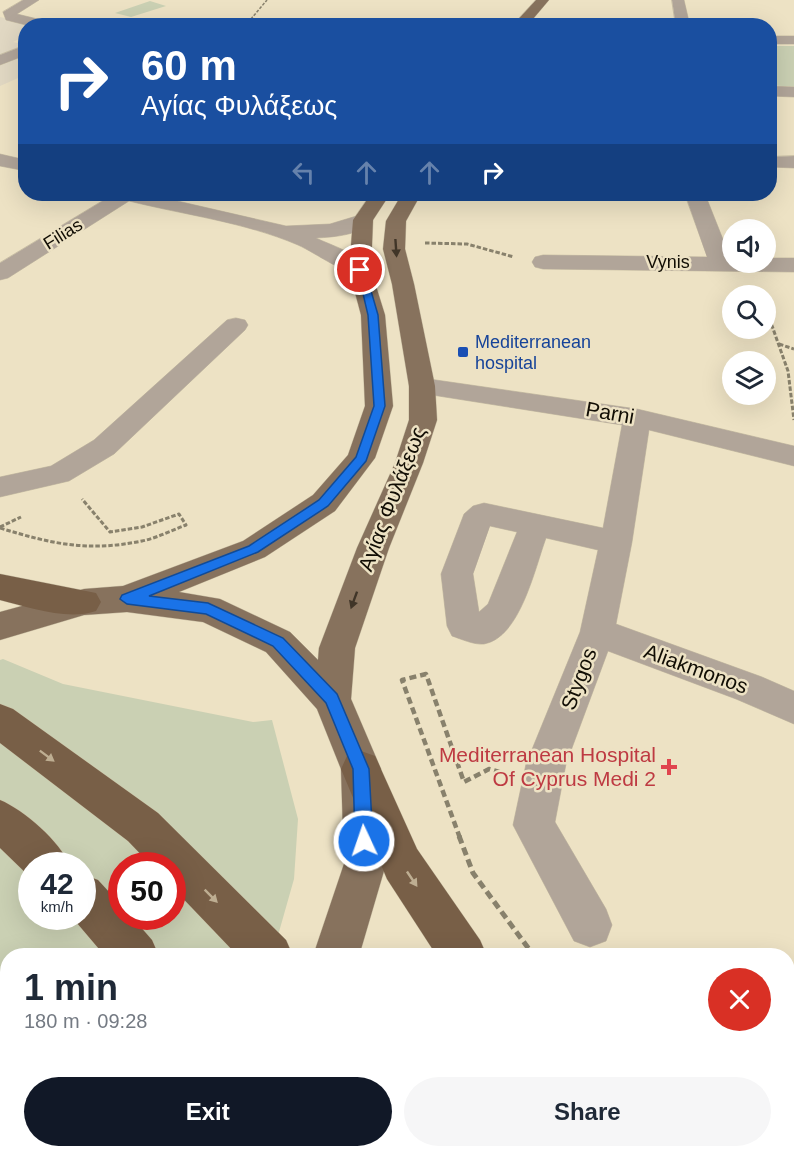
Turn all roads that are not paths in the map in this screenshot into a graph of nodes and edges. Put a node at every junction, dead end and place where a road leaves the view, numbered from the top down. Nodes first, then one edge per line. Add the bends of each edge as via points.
1 (33, 0) edge
2 (543, 0) edge
3 (559, 0) edge
4 (678, 0) edge
5 (526, 18) edge
6 (544, 18) edge
7 (681, 18) edge
8 (18, 19) edge
9 (777, 40) edge
10 (794, 40) edge
11 (18, 52) edge
12 (0, 60) edge
13 (777, 91) edge
14 (794, 92) edge
15 (0, 160) edge
16 (777, 162) edge
17 (794, 162) edge
18 (18, 164) edge
19 (114, 201) edge
20 (155, 201) edge
21 (375, 201) edge
22 (408, 201) edge
23 (698, 201) edge
24 (363, 220) junction
25 (286, 231) junction
26 (543, 262) road end
27 (720, 262) junction
28 (794, 265) edge
29 (360, 270) junction
30 (0, 273) edge
31 (236, 325) dead end
32 (422, 386) junction
33 (637, 417) junction
34 (794, 456) edge
35 (0, 487) edge
36 (535, 526) dead end
37 (616, 542) junction
38 (0, 587) edge
39 (127, 599) junction
40 (84, 602) junction
41 (0, 627) edge
42 (597, 632) junction
43 (332, 699) junction
44 (794, 708) edge
45 (0, 721) edge
46 (361, 769) junction
47 (0, 820) edge
48 (34, 852) edge
49 (96, 912) edge
50 (590, 925) dead end
51 (129, 948) edge
52 (262, 948) edge
53 (339, 948) edge
54 (459, 948) edge

1 - 8 street via 10,12 10,17
2 - 5 main road
3 - 6 main road
4 - 7 street
9 - 10 street
11 - 12 street
13 - 14 street
15 - 18 street
16 - 17 street
19 - 30 street, Filias
20 - 25 street
21 - 24 main road, Αγίας Φυλάξεως
22 -> 32 main road, Αγίας Φυλάξεως via 396,220 394,249
23 - 27 street
24 - 25 street via 334,230
24 - 29 main road, Αγίας Φυλάξεως
25 - 29 street via 330,250
26 - 27 street, Vynis
27 - 28 street, Vynis
29 - 39 main road, Αγίας Φυλάξεως via 373,315 379,406 362,458 324,503 254,549
31 - 35 street via 104,447 60,474
32 - 33 street, Parni via 500,394
32 -> 43 main road, Αγίας Φυλάξεως via 423,420 337,648
33 - 34 street, Parni
33 - 37 street, Stygos
36 - 37 street
37 - 42 street, Stygos
38 - 40 highway
39 - 40 main road
39 - 43 main road via 208,609 278,642
40 - 41 main road
42 - 44 street, Aliakmonos
42 - 50 street, Stygos via 546,764 534,825
43 - 46 main road
45 -> 52 highway via 143,827
46 - 53 main road via 365,864
46 -> 54 highway via 402,864
47 - 48 highway
49 - 51 highway

